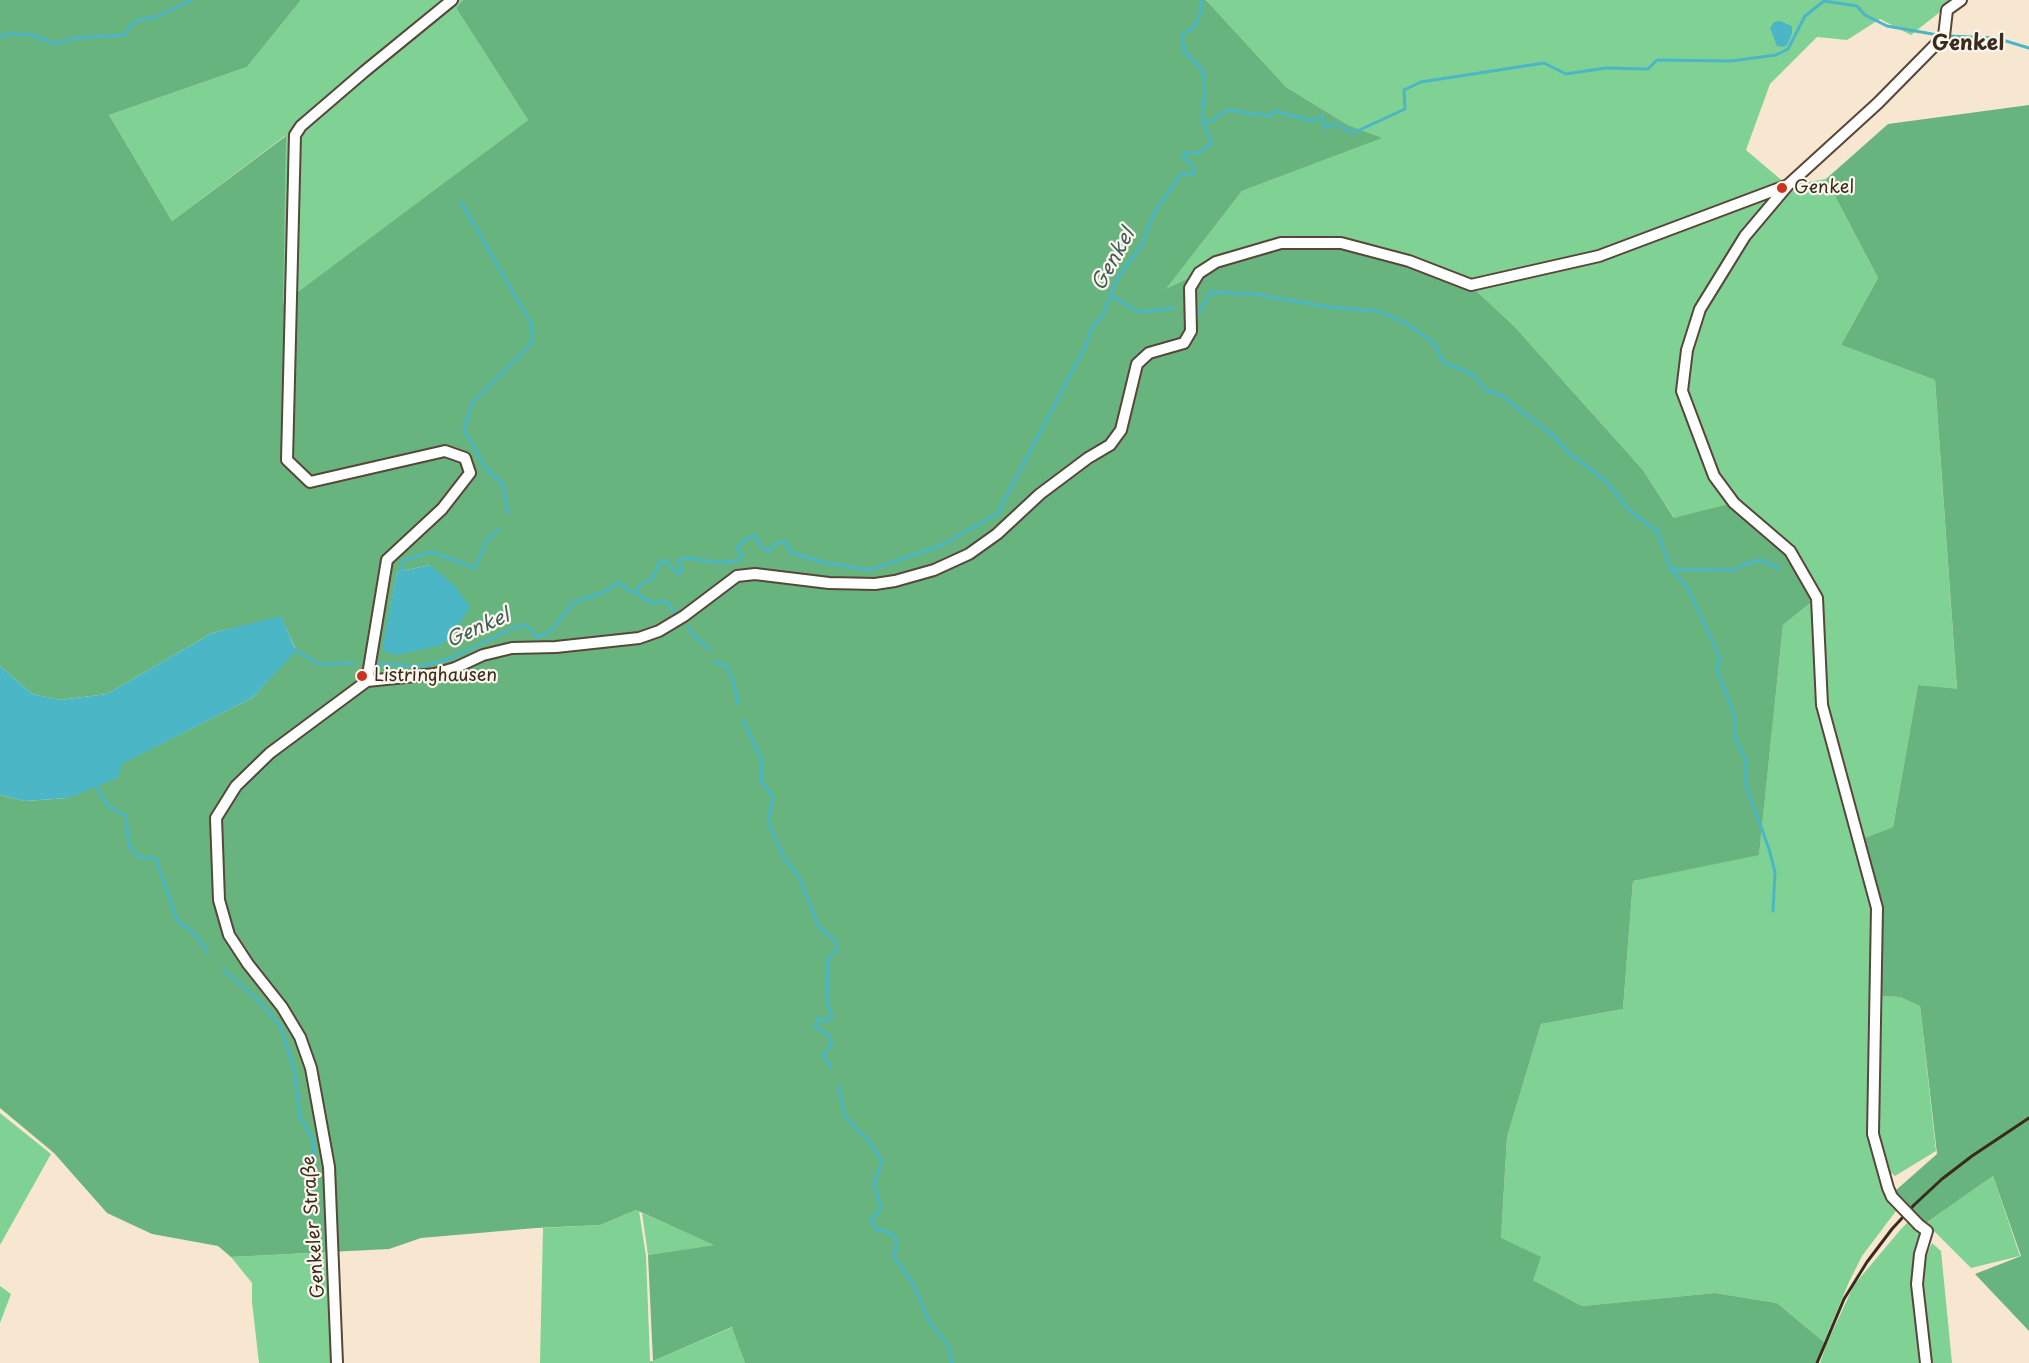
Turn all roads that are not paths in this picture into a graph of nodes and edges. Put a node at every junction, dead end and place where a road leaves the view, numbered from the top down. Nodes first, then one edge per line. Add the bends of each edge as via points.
1 (452, 0) edge
2 (1961, 0) edge
3 (1788, 185) junction
4 (367, 681) junction
5 (337, 1363) edge
6 (1926, 1363) edge

1 - 4 street via 295,135 287,460 310,482 445,451 465,458 470,473 442,509 387,560
2 - 3 street via 1947,10 1944,36
3 - 4 street via 1599,256 1471,285 1409,261 1341,243 1281,243 1216,262 1199,273 1190,288 1191,331 1184,343 1149,354 1137,364 1121,430 1110,445 1040,494 969,554 934,570 875,584 838,584 755,574 737,576 684,616 639,638 512,648 435,674
3 - 6 street, bridge via 1745,236 1700,309 1687,350 1682,391 1714,476 1734,503 1790,551 1817,598 1822,705 1876,908 1873,1134 1892,1197 1927,1231 1917,1284
4 - 5 street, Genkeler Straße via 270,753 236,786 216,818 219,900 229,935 282,1006 300,1037 311,1068 329,1167

